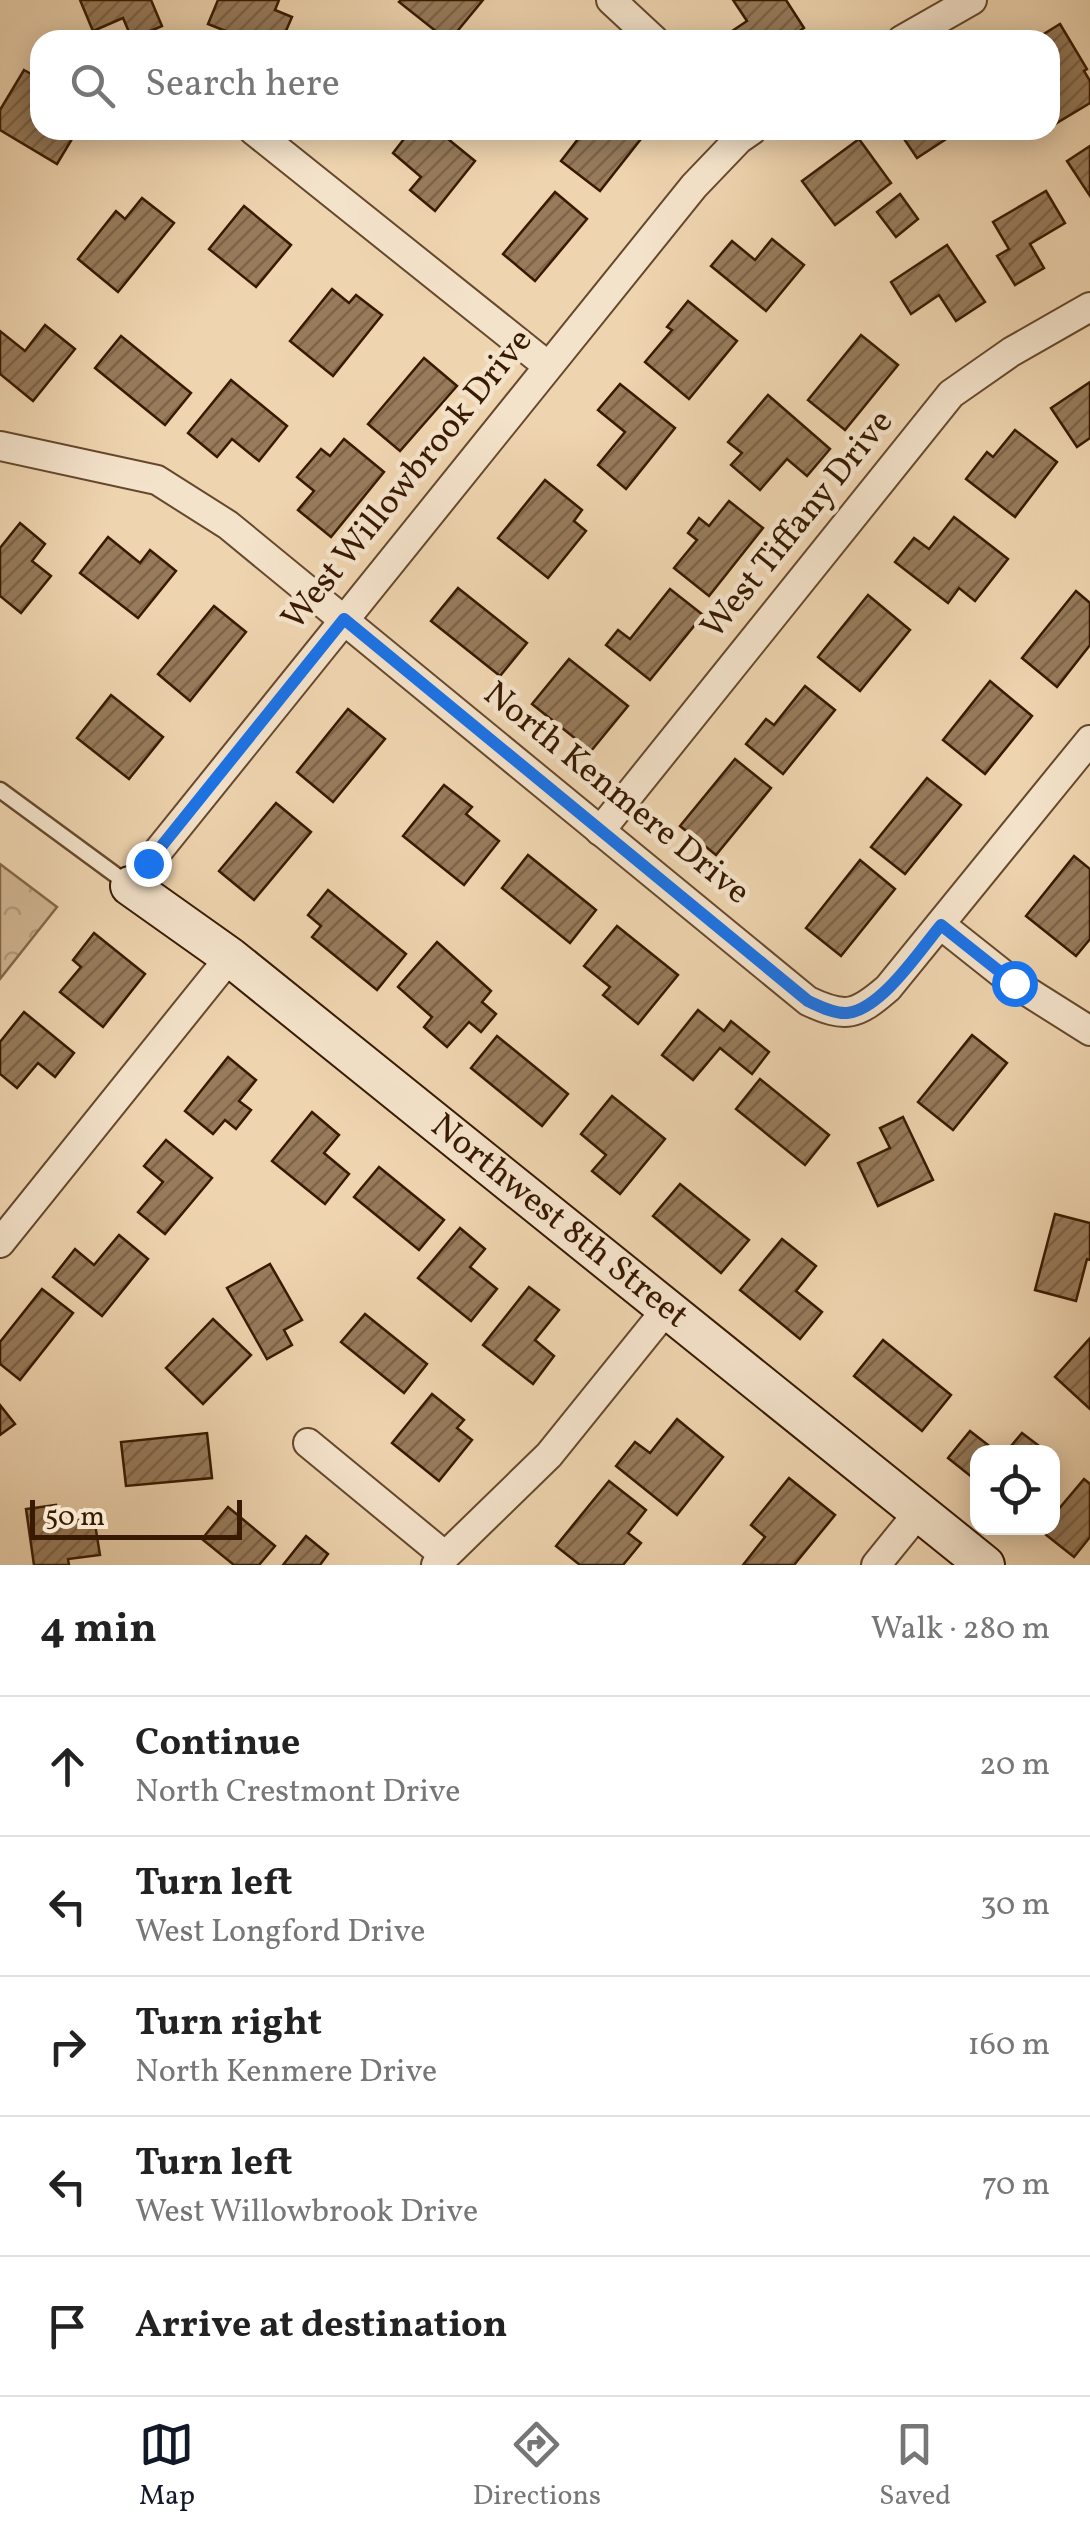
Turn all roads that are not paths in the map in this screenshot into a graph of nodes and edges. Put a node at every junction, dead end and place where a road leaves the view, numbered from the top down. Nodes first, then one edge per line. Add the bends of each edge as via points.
1 (610, 0) edge
2 (972, 0) edge
3 (643, 30) edge
4 (920, 30) edge
5 (266, 140) edge
6 (735, 140) edge
7 (1090, 307) edge
8 (548, 366) junction
9 (0, 446) edge
10 (344, 619) junction
11 (1090, 740) edge
12 (0, 790) edge
13 (600, 831) junction
14 (130, 886) junction
15 (941, 925) junction
16 (230, 958) junction
17 (1090, 1031) edge
18 (0, 1243) edge
19 (666, 1310) junction
20 (308, 1443) dead end
21 (919, 1512) junction
22 (440, 1560) edge
23 (876, 1565) edge
24 (985, 1565) edge

1 - 3 street
2 - 4 street
5 - 8 street
6 - 8 street, West Willowbrook Drive
7 - 13 street, West Tiffany Drive via 951,394
8 - 10 street, West Willowbrook Drive
9 - 10 street, North Kenmere Drive via 157,480 228,525
10 - 13 street, North Kenmere Drive
10 - 14 street, West Willowbrook Drive
11 - 15 street
12 - 14 lane
13 - 15 street, North Kenmere Drive via 808,1001 828,1010 847,1013 869,1005
14 - 16 street, Northwest 8th Street
15 - 17 street
16 - 18 street
16 - 19 street, Northwest 8th Street
19 - 21 street, Northwest 8th Street
19 - 22 street via 549,1455
20 - 22 street
21 - 23 street
21 - 24 street, Northwest 8th Street

